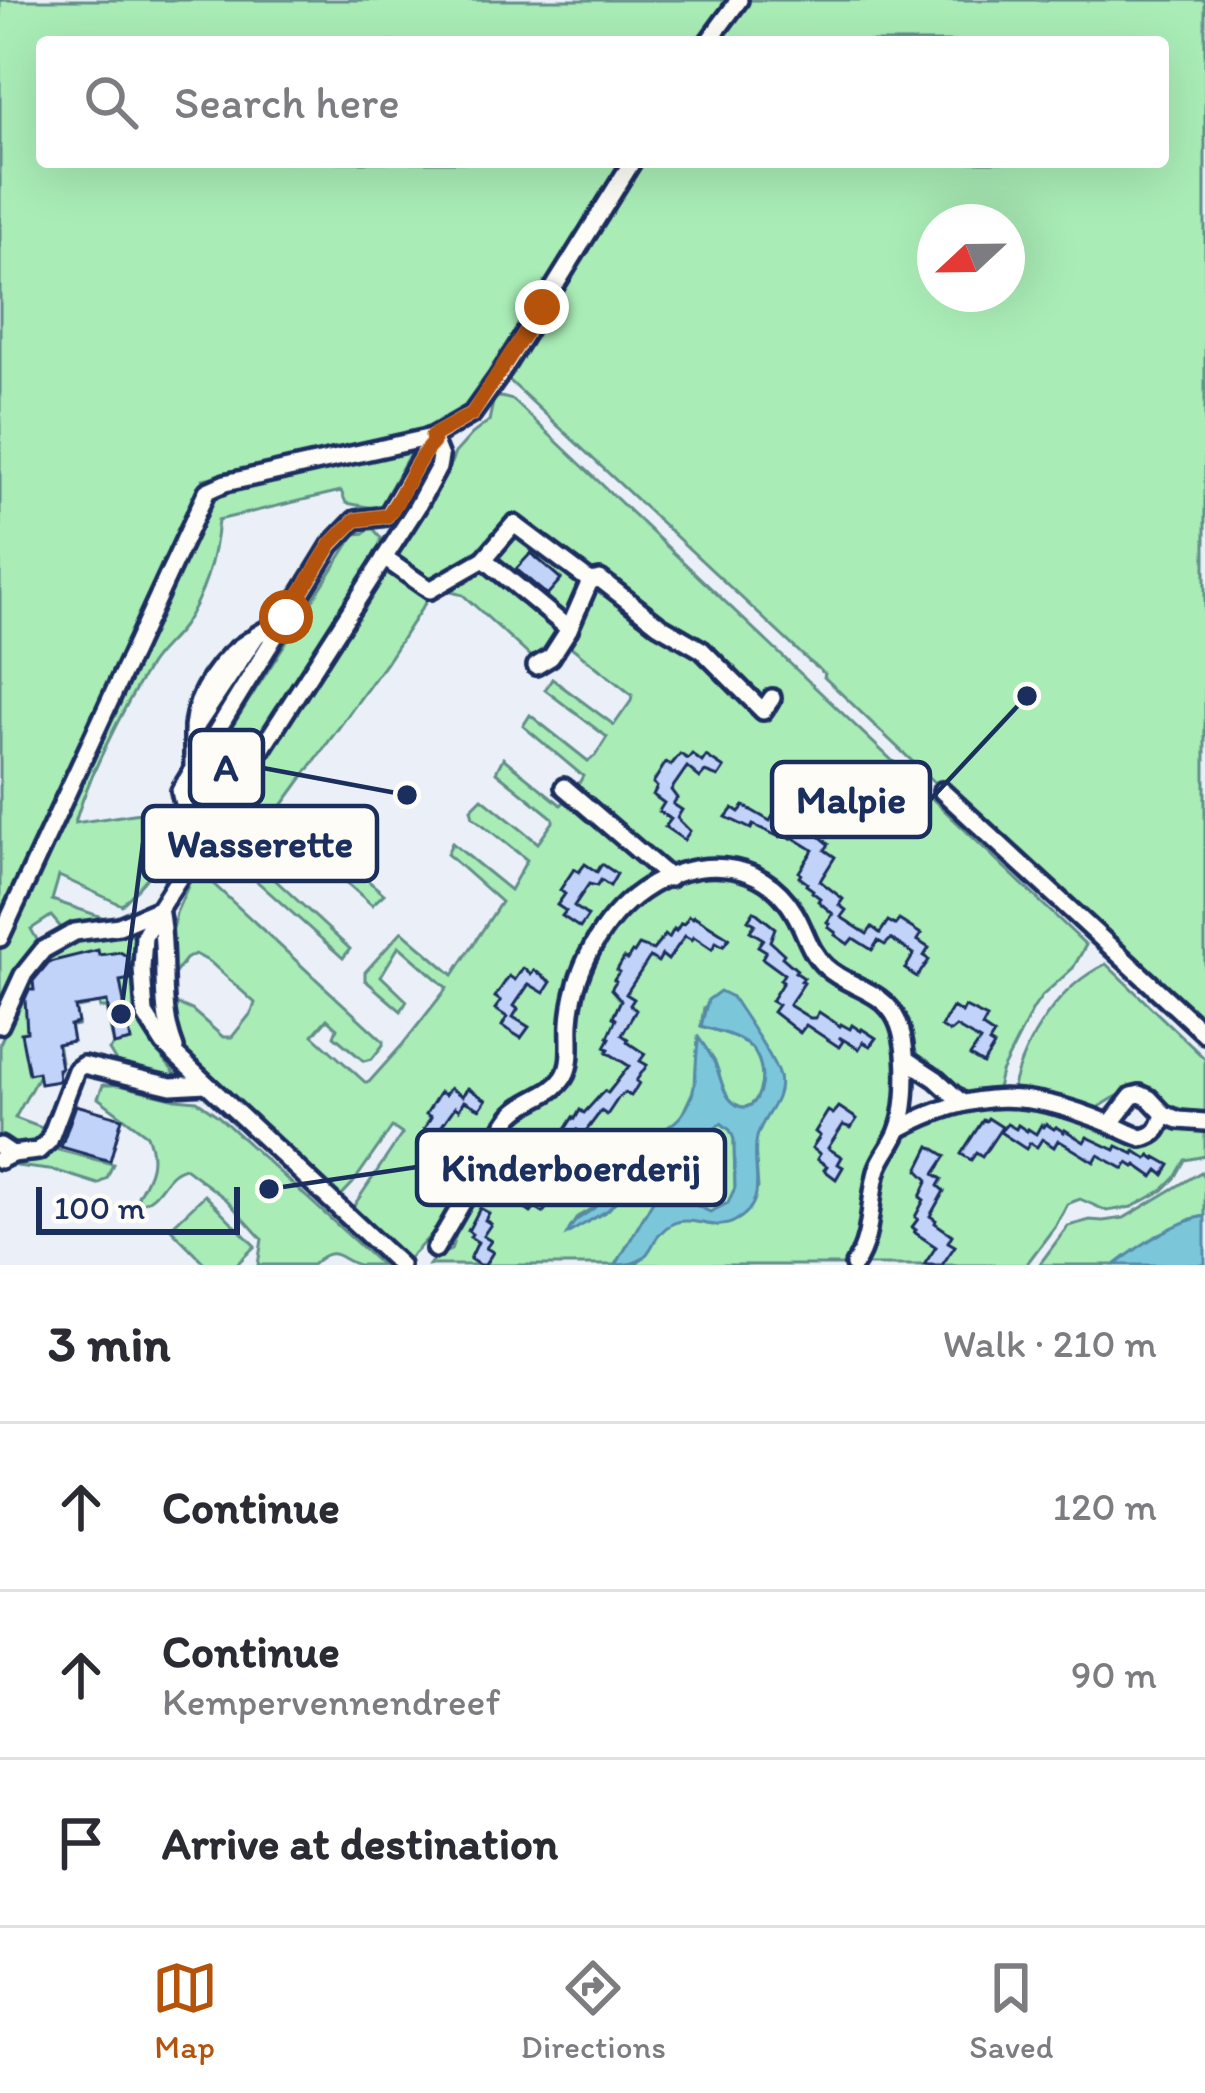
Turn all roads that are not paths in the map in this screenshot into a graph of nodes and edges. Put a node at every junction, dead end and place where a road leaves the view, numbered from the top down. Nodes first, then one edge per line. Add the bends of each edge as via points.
1 (734, 3) edge
2 (712, 36) edge
3 (628, 168) edge
4 (432, 440) junction
5 (387, 516) junction
6 (395, 539) junction
7 (384, 558) junction
8 (484, 559) junction
9 (590, 581) junction
10 (568, 628) junction
11 (266, 636) junction
12 (536, 666) dead end
13 (772, 698) dead end
14 (193, 770) junction
15 (564, 787) dead end
16 (942, 791) dead end
17 (195, 853) junction
18 (670, 878) junction
19 (159, 909) junction
20 (0, 938) edge
21 (0, 1025) edge
22 (1205, 1034) edge
23 (908, 1060) junction
24 (206, 1084) junction
25 (962, 1103) junction
26 (1164, 1114) junction
27 (1205, 1122) edge
28 (1111, 1124) junction
29 (899, 1129) junction
30 (4, 1153) edge
31 (435, 1249) dead end
32 (400, 1265) edge
33 (854, 1265) edge

1 - 2 street
3 - 4 street via 472,414
4 - 5 street
4 - 6 street via 438,468
4 - 20 street via 207,491
5 - 6 street
5 - 11 street via 355,520
6 - 7 street
7 - 8 street via 430,590
7 - 17 street
8 - 9 street via 514,524
8 - 10 street
9 - 10 street
9 - 13 street via 600,579 702,650 763,711
10 - 12 street
11 - 14 street via 214,713 213,737
11 - 14 street via 229,652 195,708
14 - 17 street via 180,791
15 - 18 street
16 - 22 street
17 - 19 street
18 - 23 street via 708,865 776,889 828,970 885,1002
18 - 31 street via 608,922 573,997 568,1071 514,1112
19 - 21 street via 75,932 43,950
19 - 24 street via 144,936 146,1014
23 - 25 street
23 - 29 street
24 - 30 street via 171,1086 83,1065 49,1141
24 - 32 street
25 - 28 street via 1008,1096
25 - 29 street
26 - 27 street
26 - 28 street via 1154,1135 1142,1138
26 - 28 street via 1140,1094
29 - 33 street via 877,1172

